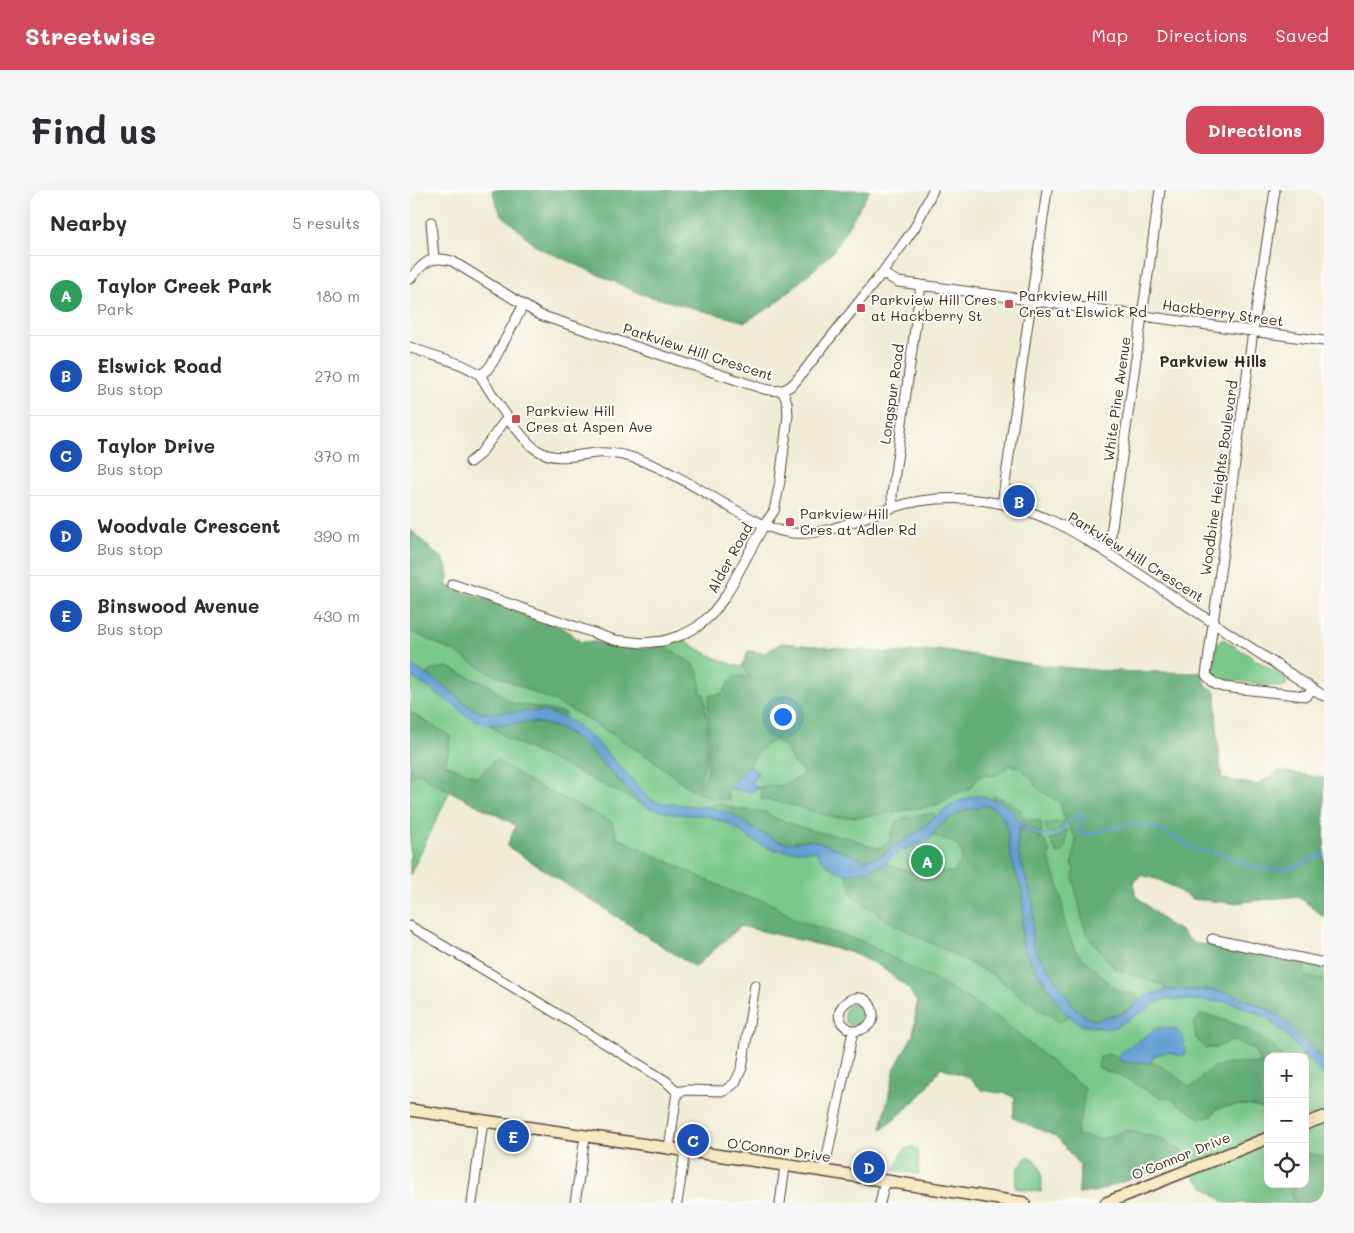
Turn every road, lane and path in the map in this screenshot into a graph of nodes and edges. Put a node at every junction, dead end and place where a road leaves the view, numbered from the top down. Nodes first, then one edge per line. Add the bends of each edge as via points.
1 (933, 190) edge
2 (1047, 190) edge
3 (1160, 190) edge
4 (1275, 190) edge
5 (430, 222) dead end
6 (434, 259) junction
7 (882, 273) junction
8 (410, 279) edge
9 (920, 285) junction
10 (1031, 300) junction
11 (523, 306) junction
12 (1143, 316) junction
13 (1254, 331) junction
14 (1324, 341) edge
15 (410, 347) edge
16 (480, 375) junction
17 (783, 391) junction
18 (510, 419) junction
19 (470, 462) dead end
20 (1002, 504) junction
21 (893, 507) junction
22 (764, 525) junction
23 (1106, 552) junction
24 (452, 584) dead end
25 (1213, 622) junction
26 (1313, 689) junction
27 (1324, 696) edge
28 (410, 926) edge
29 (1212, 939) dead end
30 (1324, 963) edge
31 (755, 985) dead end
32 (853, 1031) dead end
33 (676, 1092) junction
34 (410, 1110) edge
35 (1324, 1117) edge
36 (483, 1121) junction
37 (1309, 1123) edge
38 (585, 1136) junction
39 (1264, 1140) edge
40 (669, 1149) junction
41 (685, 1151) junction
42 (785, 1166) junction
43 (824, 1171) junction
44 (885, 1181) junction
45 (472, 1203) edge
46 (575, 1203) edge
47 (677, 1203) edge
48 (780, 1203) edge
49 (880, 1203) edge
50 (1024, 1203) edge
51 (1108, 1203) edge

1 - 7 street, Parkview Hill Crescent via 915,227
2 - 10 street
3 - 12 street, White Pine Avenue
4 - 13 street, Woodbine Heights Boulevard
5 - 6 street
6 - 8 street via 420,266
6 - 11 street, Parkview Hill Crescent via 452,261
7 - 9 street, Hackberry Street via 898,282
7 - 17 street, Parkview Hill Crescent via 796,381
9 - 10 street, Hackberry Street
9 - 21 street, Longspur Road
10 - 12 street, Hackberry Street
10 - 20 street
11 - 16 street via 493,362
11 - 17 street, Parkview Hill Crescent via 540,315 764,389
12 - 13 street, Hackberry Street
12 - 23 street, White Pine Avenue
13 - 14 street, Hackberry Street
13 - 25 street, Woodbine Heights Boulevard
15 - 16 street, Parkview Hill Crescent via 460,363
16 - 18 street, Parkview Hill Crescent
17 - 22 street, Alder Road via 788,415 780,481 774,511
18 - 19 street
18 - 22 street, Parkview Hill Crescent via 531,446 546,454 567,458 607,453 638,459
20 - 21 street, Parkview Hill Crescent via 942,499
20 - 23 street, Parkview Hill Crescent via 1050,520
21 - 22 street, Parkview Hill Crescent via 830,530 793,533
22 - 24 street, Alder Road via 725,597 711,615 682,635 664,641 637,643 614,640
23 - 25 street, Parkview Hill Crescent
25 - 26 street, Parkview Hill Crescent
25 - 26 street, Woodbine Heights Boulevard via 1206,668 1210,680 1223,687 1306,696
26 - 27 street, Parkview Hill Crescent
28 - 33 street via 666,1081
29 - 30 street
31 - 33 street via 742,1068 735,1083 724,1091
32 - 43 street
33 - 40 street
34 - 36 main road, O'Connor Drive
35 - 37 main road
36 - 38 main road, O'Connor Drive
36 - 45 street
38 - 40 main road, O'Connor Drive
38 - 46 street
39 - 51 main road, O'Connor Drive
40 - 41 main road, O'Connor Drive
41 - 42 main road, O'Connor Drive
41 - 47 street
42 - 43 main road, O'Connor Drive
42 - 48 street
43 - 44 main road, O'Connor Drive
44 - 49 street
44 - 50 main road, O'Connor Drive

